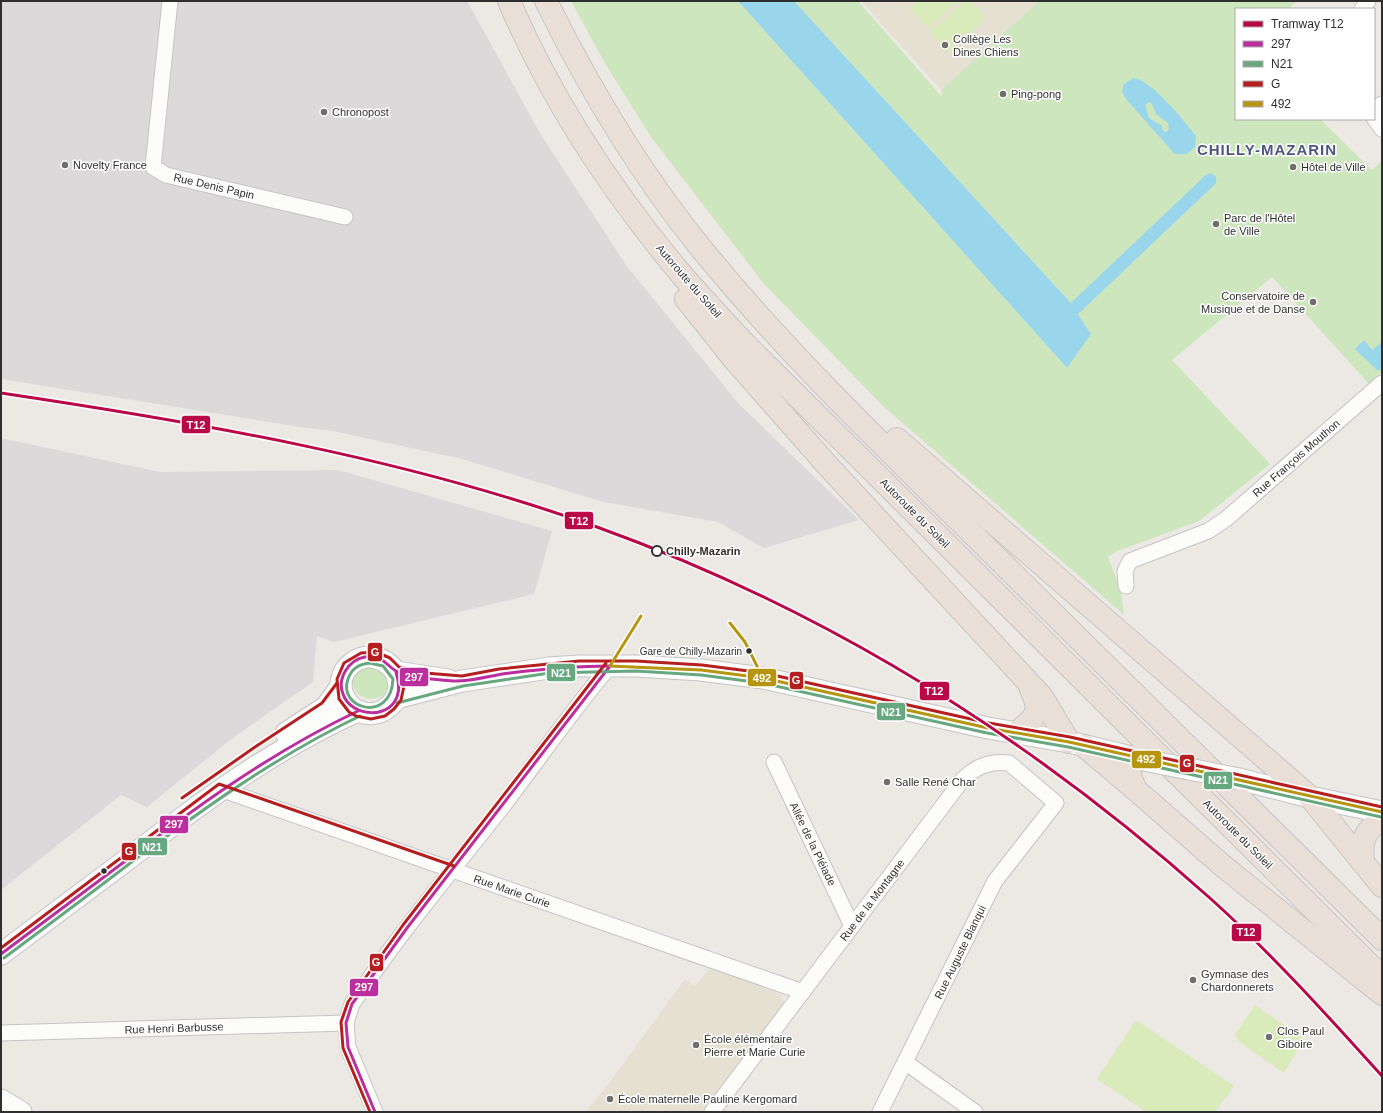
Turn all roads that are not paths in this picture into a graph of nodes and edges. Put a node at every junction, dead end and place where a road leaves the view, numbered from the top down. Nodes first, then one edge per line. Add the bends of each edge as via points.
1 (170, 1) edge
2 (509, 1) edge
3 (546, 1) edge
4 (1375, 120) edge
5 (1382, 130) edge
6 (345, 217) dead end
7 (676, 268) junction
8 (1382, 383) edge
9 (835, 395) junction
10 (1126, 586) dead end
11 (610, 666) junction
12 (396, 672) junction
13 (462, 681) junction
14 (1028, 682) junction
15 (341, 686) junction
16 (396, 698) junction
17 (358, 711) junction
18 (1016, 733) junction
19 (1077, 744) junction
20 (1137, 759) junction
21 (774, 762) dead end
22 (220, 789) junction
23 (1136, 790) junction
24 (1310, 797) junction
25 (1056, 803) joint
26 (1382, 812) edge
27 (1382, 819) edge
28 (1363, 864) junction
29 (452, 871) junction
30 (1382, 886) edge
31 (852, 926) junction
32 (1, 938) edge
33 (1382, 939) edge
34 (1, 954) edge
35 (1382, 976) edge
36 (803, 992) junction
37 (1382, 994) edge
38 (346, 1023) junction
39 (1, 1033) edge
40 (905, 1062) junction
41 (1, 1100) edge
42 (20, 1112) edge
43 (375, 1112) edge
44 (712, 1112) edge
45 (880, 1112) edge
46 (975, 1112) edge

1 - 6 street, Rue Denis Papin via 153,167 166,175
2 - 7 highway, Autoroute du Soleil via 545,73 593,155 624,202
3 - 9 highway via 609,118 675,215 747,302
4 - 5 street
7 - 14 highway via 678,288 732,358
7 - 35 highway, Autoroute du Soleil via 745,344
8 - 10 street, Rue François Mouthon via 1226,519 1208,531 1130,561 1125,571
9 - 24 highway via 855,400 912,453
9 - 33 highway
11 - 13 main road via 549,668
11 - 18 main road via 701,670 764,678
11 - 29 street
12 - 13 main road via 424,678
12 - 15 main road via 387,662 374,657 361,658 349,665 343,674
12 - 16 main road via 399,685
13 - 16 main road
14 - 18 highway via 1037,702 1036,710 1030,722
14 - 19 highway
15 - 17 main road via 344,698
15 - 32 main road via 326,707 212,783
16 - 17 main road via 391,706 383,711 371,714
17 - 22 main road via 315,732
18 - 19 main road
19 - 20 main road
19 - 23 highway
20 - 23 highway via 1128,768
20 - 24 main road, bridge via 1238,778
21 - 31 street, Allée de la Pléiade
22 - 29 street, Rue Marie Curie
22 - 34 main road
23 - 37 highway via 1223,866
24 - 26 main road
24 - 28 highway
25 - 31 street, Rue de la Montagne via 1009,763 999,762 972,769
25 - 40 street, Rue Auguste Blanqui via 995,881
27 - 28 highway via 1370,827 1365,835 1362,846
28 - 30 highway
29 - 36 street, Rue Marie Curie
29 - 38 street via 371,975 352,1004
31 - 36 street, Rue de la Montagne
36 - 44 street, Rue de la Montagne
38 - 39 street, Rue Henri Barbusse
38 - 43 street via 348,1047
40 - 45 street, Rue Auguste Blanqui
40 - 46 street
41 - 42 main road

